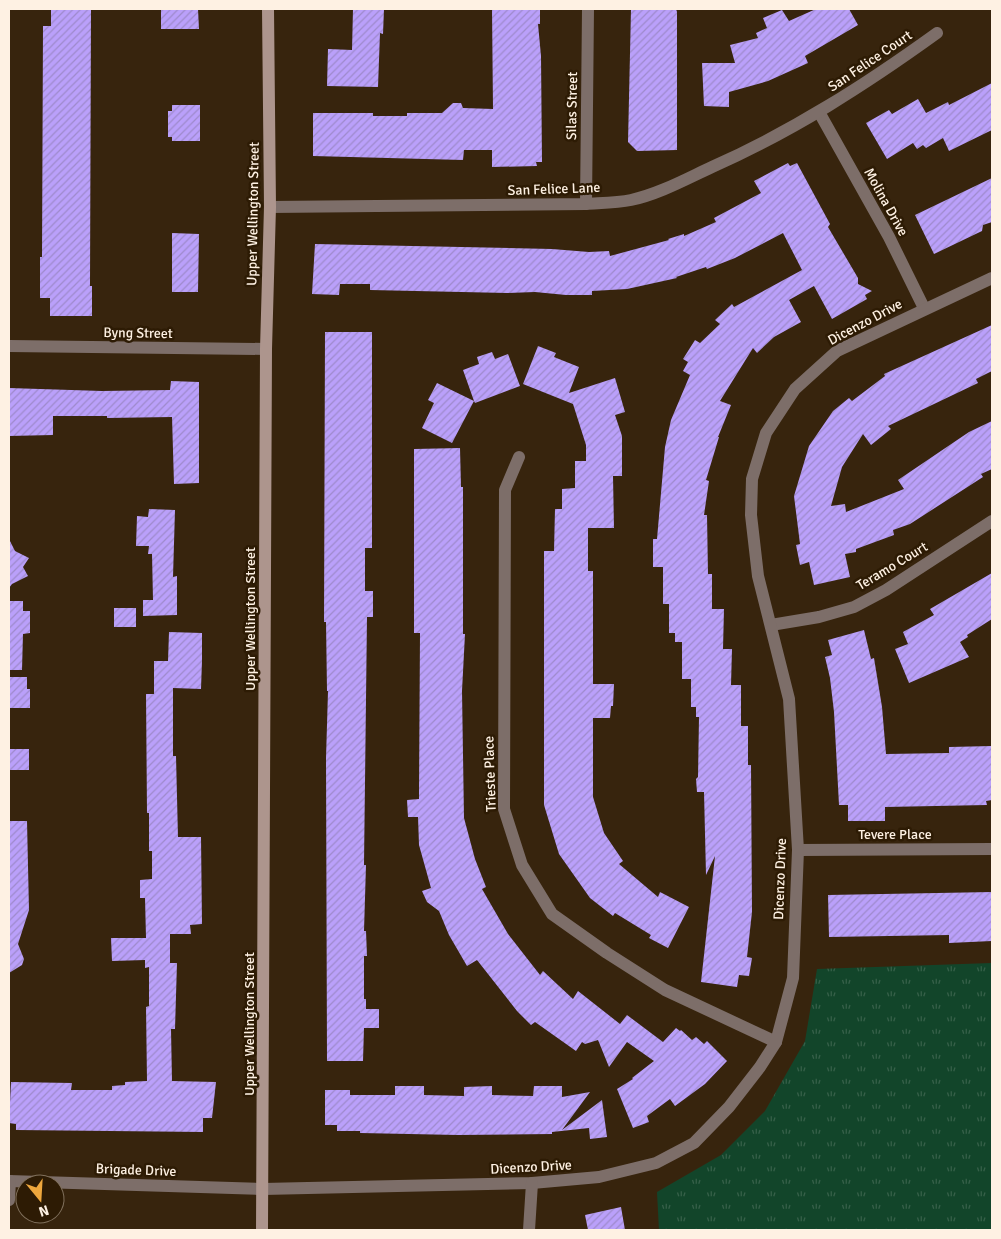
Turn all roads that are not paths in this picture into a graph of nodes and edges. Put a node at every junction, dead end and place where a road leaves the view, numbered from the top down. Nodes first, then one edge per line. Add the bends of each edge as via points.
1 (268, 9) edge
2 (588, 9) edge
3 (937, 33) dead end
4 (819, 112) junction
5 (586, 204) junction
6 (270, 207) junction
7 (992, 278) edge
8 (924, 308) junction
9 (9, 346) edge
10 (266, 349) junction
11 (519, 457) dead end
12 (992, 522) edge
13 (771, 625) junction
14 (992, 848) edge
15 (798, 850) junction
16 (776, 1042) junction
17 (9, 1181) edge
18 (532, 1183) junction
19 (263, 1189) junction
20 (9, 1200) edge
21 (262, 1230) edge
22 (529, 1230) edge

1 - 6 main road, Upper Wellington Street
2 - 5 street, Silas Street
3 - 4 street, San Felice Court via 879,75
4 - 5 street, San Felice Lane via 756,147 667,188 630,200
4 - 8 street, Molina Drive via 889,237
5 - 6 street, San Felice Lane
6 - 10 main road, Upper Wellington Street
7 - 8 street, Dicenzo Drive
8 - 13 street, Dicenzo Drive via 837,351 795,389 766,434 752,479 751,515 758,576
9 - 10 street, Byng Street
10 - 19 main road, Upper Wellington Street
11 - 16 street, Trieste Place via 505,490 504,809 522,866 552,914 606,953 665,990
12 - 13 street, Teramo Court via 854,607
13 - 15 street, Dicenzo Drive via 789,699
14 - 15 street, Tevere Place
15 - 16 street, Dicenzo Drive via 793,978
16 - 18 street, Dicenzo Drive via 729,1107 694,1143 656,1163 599,1177
17 - 19 street, Brigade Drive
17 - 20 street
18 - 19 street, Dicenzo Drive
18 - 22 street
19 - 21 main road, Upper Wellington Street

